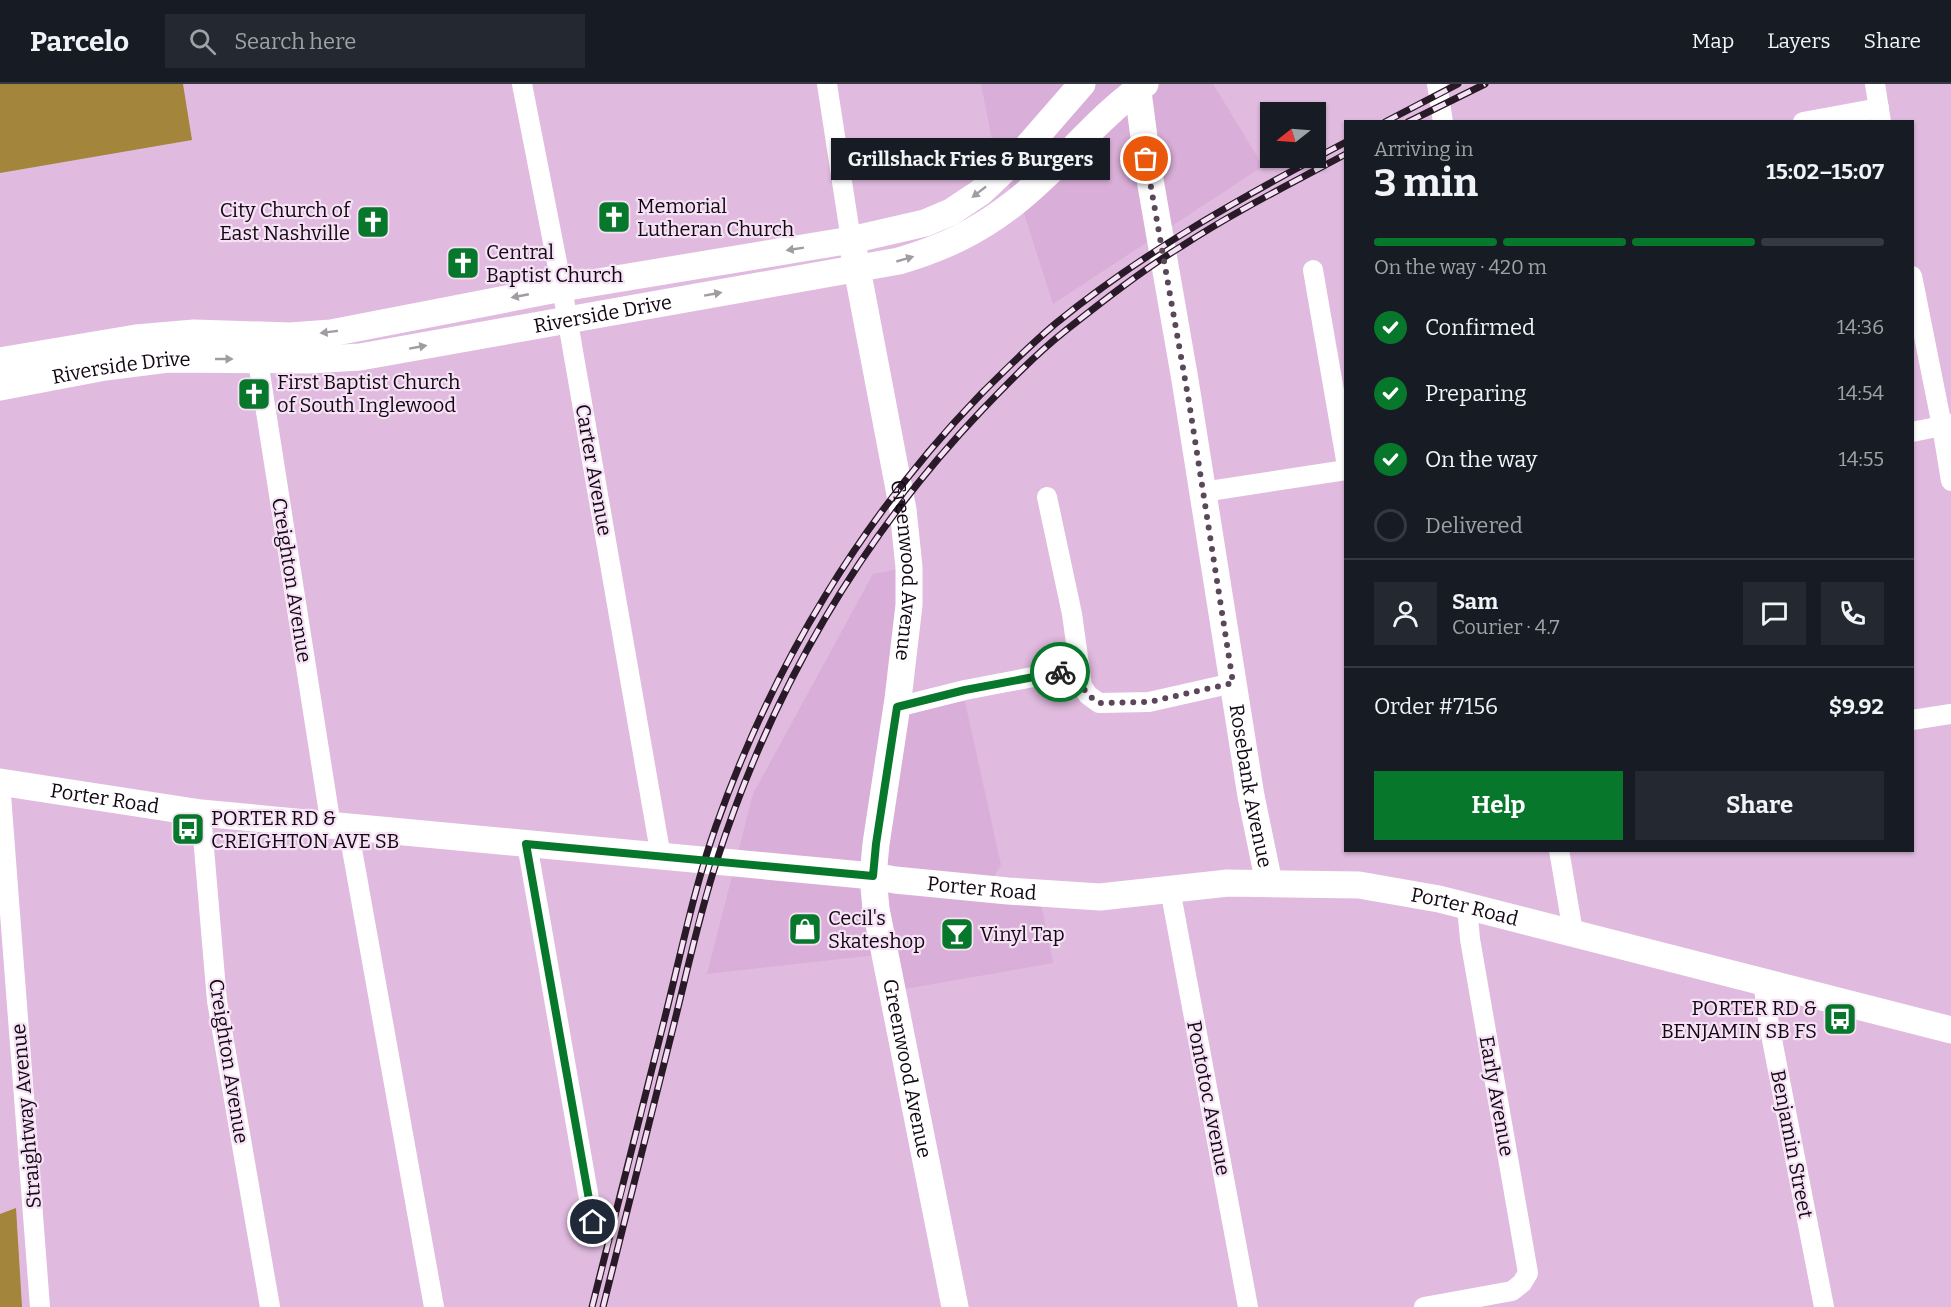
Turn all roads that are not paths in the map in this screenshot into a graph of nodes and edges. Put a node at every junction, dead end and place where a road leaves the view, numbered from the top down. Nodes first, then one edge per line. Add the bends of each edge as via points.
1 (522, 84) edge
2 (827, 84) edge
3 (1082, 84) edge
4 (1437, 84) edge
5 (1875, 84) edge
6 (1140, 86) edge
7 (1880, 115) edge
8 (1443, 120) edge
9 (1825, 120) edge
10 (1036, 137) junction
11 (1060, 160) junction
12 (851, 240) junction
13 (680, 268) junction
14 (857, 269) junction
15 (1313, 270) dead end
16 (1914, 285) edge
17 (562, 288) junction
18 (685, 298) junction
19 (568, 319) junction
20 (255, 347) junction
21 (0, 362) edge
22 (0, 387) edge
23 (1947, 425) edge
24 (1914, 432) edge
25 (1344, 448) edge
26 (1344, 470) edge
27 (1951, 482) edge
28 (1203, 492) junction
29 (1047, 496) dead end
30 (1080, 668) junction
31 (1233, 683) junction
32 (897, 707) junction
33 (1951, 714) edge
34 (1914, 720) edge
35 (0, 782) edge
36 (201, 813) junction
37 (340, 826) junction
38 (526, 844) junction
39 (1559, 852) edge
40 (661, 857) junction
41 (873, 876) junction
42 (1269, 883) junction
43 (1170, 889) junction
44 (1467, 906) junction
45 (1573, 932) junction
46 (1763, 981) junction
47 (1951, 1030) edge
48 (593, 1222) dead end
49 (40, 1307) edge
50 (270, 1307) edge
51 (434, 1307) edge
52 (955, 1307) edge
53 (1248, 1307) edge
54 (1424, 1307) edge
55 (1824, 1307) edge

1 - 17 street, Carter Avenue
2 - 12 street, Greenwood Avenue
3 - 10 street, Riverside Drive
4 - 8 street
5 - 7 street
6 - 11 street, Riverside Drive
6 - 28 street, Rosebank Avenue via 1148,168
7 - 9 street
10 - 11 street
10 -> 12 street, Riverside Drive via 981,192 951,212 925,223
14 -> 11 street, Riverside Drive via 899,261 959,239 1015,203
12 -> 13 street, Riverside Drive
12 - 14 street, Greenwood Avenue
13 - 17 street, Riverside Drive
13 - 18 street
18 -> 14 street, Riverside Drive
14 - 32 street, Greenwood Avenue via 903,510 909,567 909,605
15 - 25 street
16 - 23 street
17 - 19 street, Carter Avenue
17 -> 20 street, Riverside Drive via 331,333 290,336
18 - 19 street, Riverside Drive
20 -> 19 street, Riverside Drive via 308,360 360,357
19 - 40 street, Carter Avenue
20 - 21 street, Riverside Drive via 194,333 136,338
22 -> 20 street, Riverside Drive via 105,367
20 - 37 street, Creighton Avenue
23 - 24 street
23 - 27 street
26 - 28 street
28 - 31 street, Rosebank Avenue
29 - 30 street
30 - 31 street via 1082,686 1099,703 1149,702
30 - 32 street
31 - 42 street, Rosebank Avenue
32 - 41 street, Greenwood Avenue
33 - 34 street
35 - 36 street, Porter Road
35 - 49 street, Straightway Avenue
36 - 37 street, Porter Road
36 - 50 street, Creighton Avenue via 217,1001
37 - 38 street, Porter Road
37 - 51 street, Creighton Avenue
38 - 40 street, Porter Road
38 - 48 street
39 - 45 street
40 - 41 street, Porter Road
41 - 43 street, Porter Road via 1101,897
41 - 52 street, Greenwood Avenue via 876,909
42 - 43 street, Porter Road
42 - 44 street, Porter Road via 1359,885
43 - 53 street, Pontotoc Avenue
44 - 45 street, Porter Road
44 - 54 street, Early Avenue via 1528,1273 1512,1291
45 - 46 street, Porter Road
46 - 47 street, Porter Road
46 - 55 street, Benjamin Street

